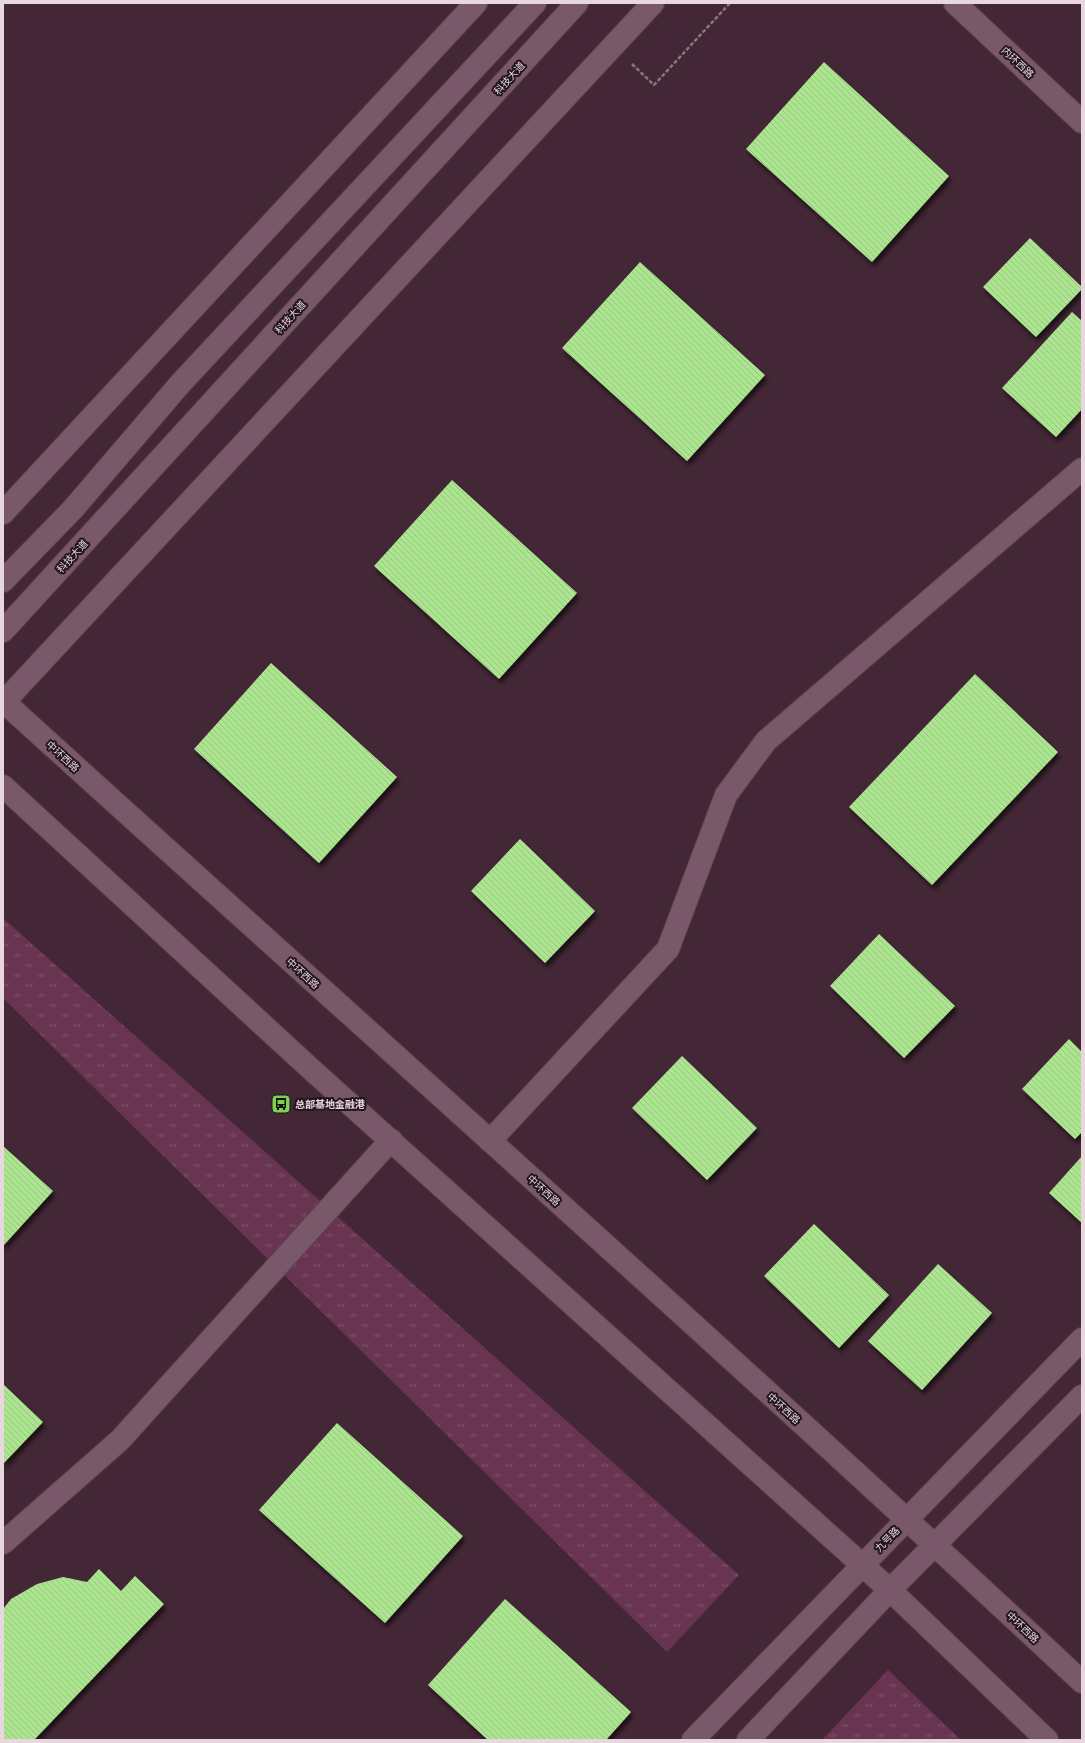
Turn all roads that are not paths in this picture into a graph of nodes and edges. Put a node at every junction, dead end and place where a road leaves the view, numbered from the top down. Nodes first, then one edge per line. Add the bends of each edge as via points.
1 (476, 3) edge
2 (534, 3) edge
3 (577, 3) edge
4 (653, 3) edge
5 (955, 3) edge
6 (1082, 122) edge
7 (1082, 469) edge
8 (3, 513) edge
9 (3, 581) edge
10 (3, 631) edge
11 (3, 702) edge
12 (3, 786) edge
13 (391, 1140) junction
14 (490, 1141) junction
15 (1082, 1339) edge
16 (1082, 1396) edge
17 (907, 1520) junction
18 (3, 1543) edge
19 (934, 1544) junction
20 (861, 1565) junction
21 (890, 1590) junction
22 (1082, 1682) edge
23 (694, 1740) edge
24 (748, 1740) edge
25 (1047, 1740) edge

1 - 8 street
2 - 9 street via 180,384 73,509
3 - 10 street, 科技大道
4 - 11 street
5 - 6 street, 内环西路
7 - 14 street via 766,741 726,795 668,949
11 - 14 street, 中环西路
12 - 13 street
13 - 18 street via 120,1440
13 - 20 street
14 - 17 street, 中环西路
15 - 17 street, 九号路
16 - 19 street
17 - 19 street, 中环西路
17 - 20 street, 九号路
19 - 21 street
19 - 22 street, 中环西路
20 - 21 street
20 - 23 street, 九号路
21 - 24 street
21 - 25 street

